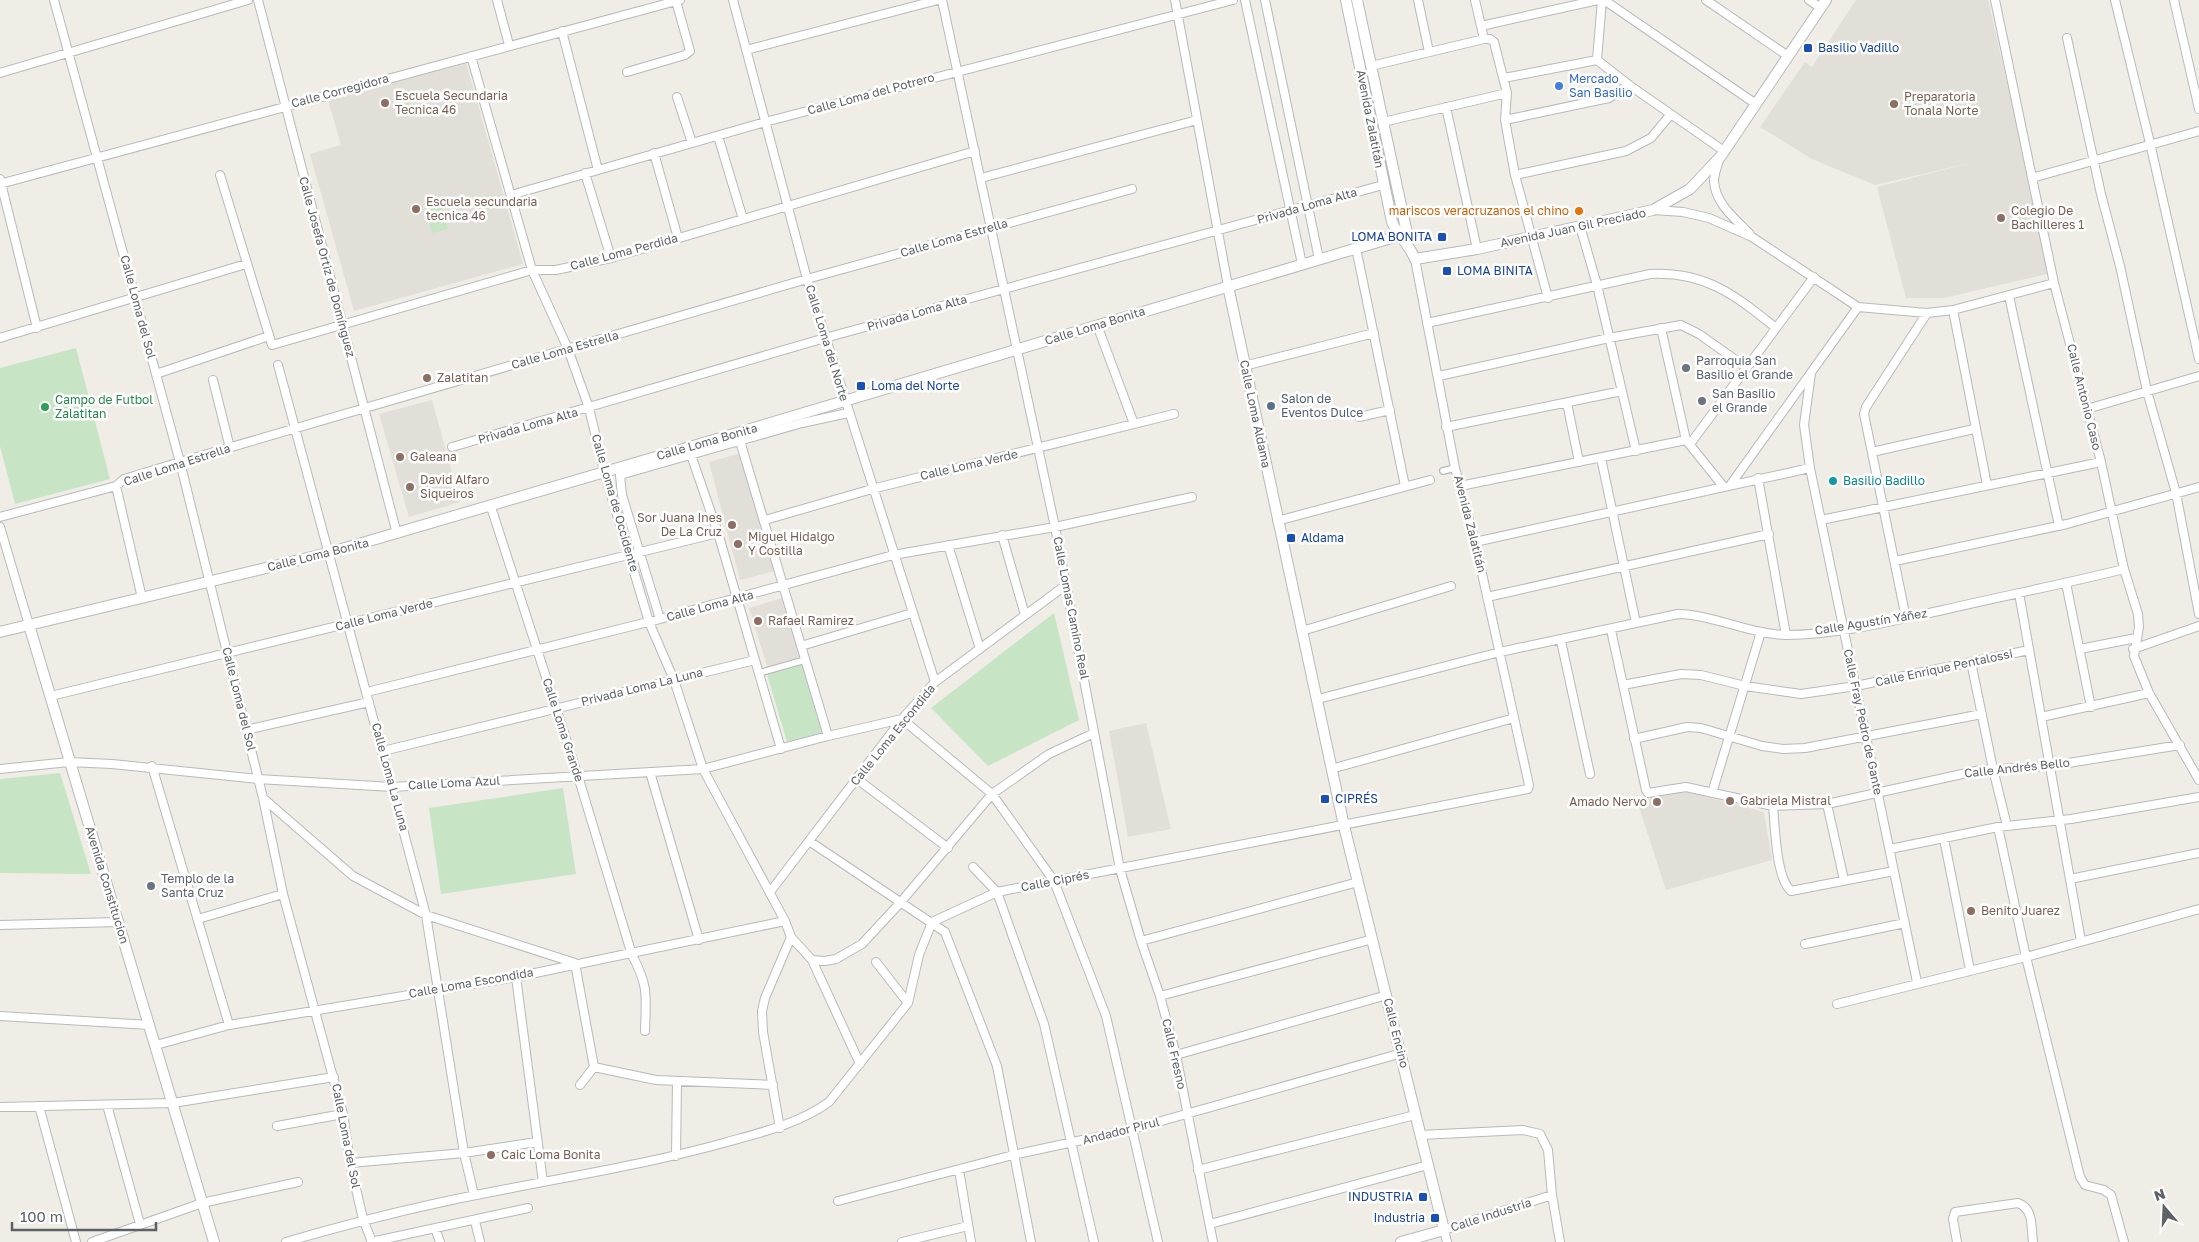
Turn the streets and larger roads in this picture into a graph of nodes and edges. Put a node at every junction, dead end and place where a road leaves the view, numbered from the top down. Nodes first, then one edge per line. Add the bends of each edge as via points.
1 (54, 0) edge
2 (248, 0) edge
3 (258, 0) edge
4 (497, 0) edge
5 (678, 0) edge
6 (733, 0) edge
7 (938, 0) edge
8 (942, 0) edge
9 (1175, 0) edge
10 (1233, 0) edge
11 (1245, 0) edge
12 (1265, 0) edge
13 (1346, 0) edge
14 (1357, 0) edge
15 (1418, 0) edge
16 (1475, 0) edge
17 (1598, 0) edge
18 (1603, 0) edge
19 (1706, 0) edge
20 (1809, 0) edge
21 (1996, 0) edge
22 (2115, 0) edge
23 (2174, 0) edge
24 (1823, 4) edge
25 (1178, 14) junction
26 (1481, 26) junction
27 (562, 31) junction
28 (2067, 38) dead end
29 (1487, 39) junction
30 (509, 46) junction
31 (746, 50) junction
32 (1429, 52) junction
33 (67, 54) junction
34 (471, 56) junction
35 (1788, 56) junction
36 (1597, 60) junction
37 (1371, 66) junction
38 (959, 71) junction
39 (627, 72) dead end
40 (0, 73) edge
41 (1504, 78) junction
42 (1629, 85) junction
43 (1507, 93) junction
44 (677, 97) dead end
45 (1756, 104) junction
46 (284, 106) junction
47 (1446, 107) junction
48 (2199, 109) edge
49 (1671, 114) junction
50 (1197, 120) junction
51 (1504, 120) junction
52 (765, 122) junction
53 (1383, 122) junction
54 (2199, 131) edge
55 (718, 136) junction
56 (692, 143) junction
57 (2150, 143) junction
58 (975, 151) junction
59 (654, 153) junction
60 (1722, 153) junction
61 (98, 158) junction
62 (2094, 160) junction
63 (598, 170) junction
64 (585, 173) junction
65 (220, 175) dead end
66 (1515, 175) junction
67 (981, 178) junction
68 (2032, 178) junction
69 (0, 182) edge
70 (1383, 185) junction
71 (1132, 189) dead end
72 (511, 195) junction
73 (788, 206) junction
74 (1308, 206) junction
75 (1653, 210) junction
76 (1291, 211) junction
77 (743, 219) junction
78 (1580, 226) junction
79 (991, 227) junction
80 (1219, 232) junction
81 (1404, 235) junction
82 (1532, 236) junction
83 (1752, 237) junction
84 (678, 238) junction
85 (1356, 248) junction
86 (1477, 249) junction
87 (611, 258) junction
88 (1319, 259) junction
89 (1415, 259) junction
90 (246, 264) junction
91 (1302, 264) junction
92 (532, 270) junction
93 (1814, 277) junction
94 (808, 279) junction
95 (2054, 283) junction
96 (1597, 285) junction
97 (1228, 286) junction
98 (1005, 288) junction
99 (2009, 296) junction
100 (1548, 298) junction
101 (135, 299) junction
102 (1858, 307) junction
103 (1952, 310) junction
104 (1927, 313) junction
105 (1427, 323) junction
106 (341, 324) junction
107 (1097, 326) junction
108 (37, 328) junction
109 (1662, 328) junction
110 (1776, 328) junction
111 (1374, 333) junction
112 (269, 336) junction
113 (0, 338) edge
114 (825, 338) junction
115 (1609, 338) junction
116 (1018, 348) junction
117 (568, 349) junction
118 (2199, 359) edge
119 (278, 365) dead end
120 (1244, 366) junction
121 (1747, 368) junction
122 (1811, 373) junction
123 (156, 374) junction
124 (1439, 376) junction
125 (2199, 376) edge
126 (213, 380) dead end
127 (1622, 390) junction
128 (2147, 391) junction
129 (845, 401) junction
130 (1567, 403) junction
131 (366, 408) junction
132 (590, 408) junction
133 (2087, 409) junction
134 (1390, 410) junction
135 (848, 413) junction
136 (1174, 414) dead end
137 (1360, 417) dead end
138 (1134, 424) junction
139 (1446, 427) junction
140 (1974, 429) junction
141 (295, 430) junction
142 (740, 441) junction
143 (1688, 442) junction
144 (452, 447) dead end
145 (230, 448) junction
146 (1038, 449) junction
147 (1636, 451) junction
148 (1872, 452) junction
149 (691, 455) junction
150 (1601, 458) junction
151 (180, 462) junction
152 (1579, 462) junction
153 (2101, 462) junction
154 (1455, 468) junction
155 (1810, 468) junction
156 (604, 471) junction
157 (1443, 471) dead end
158 (2047, 472) junction
159 (1758, 478) junction
160 (1430, 480) dead end
161 (1727, 485) junction
162 (1987, 485) junction
163 (116, 486) junction
164 (1405, 486) junction
165 (1460, 486) junction
166 (2199, 487) edge
167 (872, 489) junction
168 (2176, 493) junction
169 (1192, 497) dead end
170 (491, 507) junction
171 (1884, 508) junction
172 (1612, 511) junction
173 (2112, 513) junction
174 (0, 517) edge
175 (765, 520) junction
176 (1821, 520) junction
177 (1277, 521) junction
178 (2059, 526) junction
179 (0, 527) edge
180 (1055, 527) junction
181 (718, 533) junction
182 (397, 534) junction
183 (1769, 534) junction
184 (1002, 535) junction
185 (1475, 542) junction
186 (948, 545) junction
187 (641, 552) junction
188 (328, 553) junction
189 (893, 555) junction
190 (629, 556) junction
191 (1895, 561) junction
192 (1624, 566) junction
193 (2124, 569) junction
194 (210, 581) junction
195 (516, 583) junction
196 (2066, 583) junction
197 (1066, 585) junction
198 (783, 586) junction
199 (1451, 586) dead end
200 (2019, 593) junction
201 (1488, 597) junction
202 (142, 598) junction
203 (737, 599) junction
204 (912, 613) junction
205 (2199, 614) edge
206 (1026, 615) junction
207 (1906, 618) junction
208 (660, 619) junction
209 (649, 622) junction
210 (1636, 623) junction
211 (348, 624) junction
212 (29, 625) junction
213 (2199, 626) edge
214 (1302, 630) junction
215 (1611, 630) junction
216 (1842, 630) junction
217 (0, 632) edge
218 (1761, 632) junction
219 (1786, 635) junction
220 (2136, 638) junction
221 (1561, 641) junction
222 (801, 646) junction
223 (2133, 648) junction
224 (980, 649) junction
225 (538, 650) junction
226 (2029, 650) junction
227 (2080, 650) junction
228 (227, 652) junction
229 (1500, 652) junction
230 (755, 660) junction
231 (804, 660) junction
232 (1971, 662) junction
233 (759, 673) junction
234 (674, 680) junction
235 (935, 682) junction
236 (1623, 685) junction
237 (1745, 686) junction
238 (1856, 686) junction
239 (367, 692) junction
240 (2149, 693) junction
241 (50, 696) junction
242 (1318, 699) junction
243 (370, 702) junction
244 (2091, 707) junction
245 (556, 708) junction
246 (1982, 714) junction
247 (2041, 717) junction
248 (1514, 718) junction
249 (902, 719) junction
250 (246, 730) junction
251 (1094, 733) junction
252 (828, 736) junction
253 (1729, 738) junction
254 (1867, 738) junction
255 (1634, 739) junction
256 (2180, 745) junction
257 (781, 749) junction
258 (383, 751) junction
259 (69, 762) junction
260 (152, 766) junction
261 (2050, 766) junction
262 (0, 769) edge
263 (1331, 769) junction
264 (1993, 769) junction
265 (703, 770) junction
266 (650, 772) junction
267 (1590, 774) dead end
268 (578, 776) junction
269 (258, 779) junction
270 (857, 779) junction
271 (2199, 780) edge
272 (392, 787) junction
273 (1528, 789) joint
274 (1712, 793) junction
275 (1879, 793) junction
276 (992, 794) junction
277 (2199, 797) edge
278 (263, 798) junction
279 (1827, 804) junction
280 (1773, 806) junction
281 (2059, 820) junction
282 (1344, 826) junction
283 (2007, 826) junction
284 (1998, 827) junction
285 (1944, 840) junction
286 (809, 841) junction
287 (948, 848) junction
288 (1890, 849) junction
289 (2199, 853) edge
290 (973, 867) dead end
291 (1120, 869) junction
292 (1894, 870) junction
293 (2070, 879) junction
294 (1844, 880) junction
295 (1054, 881) junction
296 (1358, 882) junction
297 (770, 892) junction
298 (998, 892) junction
299 (283, 894) junction
300 (900, 903) junction
301 (2199, 909) edge
302 (426, 914) junction
303 (198, 919) junction
304 (785, 921) junction
305 (119, 922) junction
306 (932, 922) junction
307 (1905, 923) junction
308 (0, 925) edge
309 (791, 937) junction
310 (1373, 939) junction
311 (699, 940) junction
312 (1141, 941) junction
313 (2081, 941) junction
314 (1805, 944) dead end
315 (632, 955) junction
316 (2026, 957) junction
317 (812, 960) junction
318 (876, 962) dead end
319 (575, 963) junction
320 (1970, 970) junction
321 (516, 977) junction
322 (1917, 982) junction
323 (436, 990) junction
324 (1387, 995) junction
325 (1160, 996) junction
326 (908, 1003) junction
327 (1837, 1004) dead end
328 (314, 1010) junction
329 (0, 1016) edge
330 (150, 1025) junction
331 (229, 1025) junction
332 (645, 1031) dead end
333 (156, 1045) junction
334 (1402, 1053) junction
335 (1176, 1055) junction
336 (860, 1064) junction
337 (594, 1067) junction
338 (334, 1077) junction
339 (677, 1081) junction
340 (580, 1085) dead end
341 (773, 1086) junction
342 (173, 1103) junction
343 (106, 1104) junction
344 (39, 1106) junction
345 (0, 1107) edge
346 (1188, 1113) junction
347 (343, 1114) junction
348 (1415, 1115) junction
349 (277, 1126) dead end
350 (780, 1128) junction
351 (1133, 1129) junction
352 (1420, 1135) junction
353 (538, 1142) junction
354 (1073, 1143) junction
355 (464, 1153) junction
356 (1013, 1155) junction
357 (676, 1156) junction
358 (350, 1163) junction
359 (1428, 1165) junction
360 (959, 1170) junction
361 (1198, 1170) junction
362 (298, 1182) dead end
363 (542, 1182) junction
364 (474, 1195) junction
365 (1552, 1195) junction
366 (838, 1201) dead end
367 (202, 1203) junction
368 (528, 1208) dead end
369 (363, 1219) junction
370 (475, 1221) junction
371 (140, 1224) junction
372 (1210, 1224) junction
373 (968, 1226) junction
374 (435, 1228) junction
375 (1444, 1230) junction
376 (76, 1242) edge
377 (92, 1242) edge
378 (214, 1242) edge
379 (286, 1242) edge
380 (371, 1242) edge
381 (440, 1242) edge
382 (480, 1242) edge
383 (902, 1242) edge
384 (972, 1242) edge
385 (1031, 1242) edge
386 (1094, 1242) edge
387 (1158, 1242) edge
388 (1214, 1242) edge
389 (1401, 1242) edge
390 (1446, 1242) edge
391 (1560, 1242) edge
392 (1957, 1242) edge
393 (2033, 1242) edge
394 (2124, 1242) edge

1 - 33 street, Calle Loma del Sol
2 - 33 street
3 - 46 street, Calle Josefa Ortiz de Domínguez
4 - 30 street
5 - 27 street, Calle Corregidora
5 - 39 street via 690,52
6 - 31 street, Calle Loma del Norte
7 - 31 street
8 - 38 street, Calle Lomas Camino Real
9 - 25 street, Calle Loma Aldama
10 - 25 street, Calle Loma del Potrero
11 - 76 street
12 - 74 street
13 - 70 street, Avenida Zalatitán
14 - 37 street, Avenida Zalatitán
15 - 32 street
16 - 26 street
17 - 26 street
18 - 36 street
18 - 45 street
19 - 35 street
20 - 24 street
21 - 68 street, Calle Antonio Caso
22 - 57 street
23 - 48 street
24 - 35 street, Avenida Juan Gil Preciado
25 - 38 street, Calle Loma del Potrero
25 - 50 street, Calle Loma Aldama
26 - 29 street
27 - 30 street, Calle Corregidora
27 - 63 street
28 - 62 street
29 - 32 street
29 - 41 street via 1494,42
30 - 34 street, Calle Corregidora
31 - 52 street, Calle Loma del Norte
32 - 37 street
33 - 40 street
33 - 61 street, Calle Loma del Sol
34 - 46 street, Calle Corregidora
34 - 72 street, Calle Loma de Occidente
35 - 45 street, Avenida Juan Gil Preciado
36 - 41 street
36 - 42 street
37 - 53 street, Avenida Zalatitán
38 - 52 street, Calle Loma del Potrero
38 - 58 street, Calle Lomas Camino Real
41 - 43 street
42 - 49 street
42 - 51 street via 1609,98
43 - 47 street
43 - 51 street
44 - 56 street
45 - 60 street, Avenida Juan Gil Preciado
46 - 61 street, Calle Corregidora
46 - 106 street, Calle Josefa Ortiz de Domínguez
47 - 53 street
47 - 86 street
49 - 60 street
49 - 66 street via 1651,138 1626,151
50 - 67 street
50 - 80 street, Calle Loma Aldama
51 - 66 street
52 - 55 street, Calle Loma del Potrero
52 - 73 street, Calle Loma del Norte
53 - 81 street, Avenida Zalatitán
54 - 57 street
55 - 56 street, Calle Loma del Potrero
55 - 77 street
56 - 59 street, Calle Loma del Potrero
57 - 62 street
57 - 118 street
58 - 67 street, Calle Lomas Camino Real
58 - 73 street, Calle Loma Perdida
59 - 63 street, Calle Loma del Potrero
59 - 84 street
60 - 75 street, Avenida Juan Gil Preciado via 1690,189
60 - 83 street via 1714,180 1718,195 1726,209
61 - 69 street, Calle Corregidora
61 - 101 street, Calle Loma del Sol
62 - 68 street
62 - 128 street
63 - 64 street, Calle Loma del Potrero
64 - 72 street, Calle Loma del Potrero
64 - 87 street
65 - 90 street
66 - 82 street
67 - 79 street, Calle Lomas Camino Real
68 - 95 street, Calle Antonio Caso
69 - 108 street
70 - 74 street, Privada Loma Alta
70 - 81 street, Avenida Zalatitán via 1392,222
71 - 79 street, Calle Loma Estrella
72 - 92 street, Calle Loma de Occidente
73 - 77 street, Calle Loma Perdida
73 - 94 street, Calle Loma del Norte
74 - 76 street, Privada Loma Alta
74 - 88 street
75 - 78 street, Avenida Juan Gil Preciado
75 - 83 street via 1709,218
76 - 80 street, Privada Loma Alta
76 - 91 street
77 - 84 street, Calle Loma Perdida
78 - 82 street, Avenida Juan Gil Preciado
78 - 96 street
79 - 94 street, Calle Loma Estrella
79 - 98 street, Calle Lomas Camino Real
80 - 97 street, Calle Loma Aldama
80 - 98 street, Privada Loma Alta
81 - 85 street, Calle Loma Bonita
81 - 89 street
82 - 86 street, Avenida Juan Gil Preciado
82 - 100 street
83 - 93 street
84 - 87 street, Calle Loma Perdida
85 - 88 street, Calle Loma Bonita
85 - 111 street
86 - 89 street, Avenida Juan Gil Preciado
87 - 92 street, Calle Loma Perdida via 556,270
88 - 91 street, Calle Loma Bonita
89 - 105 street, Avenida Zalatitán
90 - 101 street
90 - 112 street
91 - 97 street, Calle Loma Bonita
92 - 106 street, Calle Loma Perdida
92 - 117 street, Calle Loma de Occidente
93 - 102 street
93 - 110 street
94 - 114 street, Calle Loma del Norte
94 - 117 street, Calle Loma Estrella
95 - 99 street
95 - 133 street, Calle Antonio Caso
96 - 100 street
96 - 110 street via 1650,274 1692,277 1738,298
96 - 115 street
97 - 107 street, Calle Loma Bonita
97 - 120 street, Calle Loma Aldama
98 - 114 street, Privada Loma Alta
98 - 116 street, Calle Lomas Camino Real
99 - 103 street
99 - 158 street
100 - 105 street
101 - 108 street
101 - 123 street, Calle Loma del Sol
102 - 104 street
102 - 122 street
103 - 104 street
103 - 140 street
104 - 148 street via 1866,407 1864,420
105 - 124 street, Avenida Zalatitán
106 - 112 street, Calle Loma Perdida via 272,346
106 - 131 street, Calle Josefa Ortiz de Domínguez
107 - 116 street, Calle Loma Bonita
107 - 138 street
108 - 113 street
109 - 115 street
109 - 121 street via 1681,325
109 - 143 street
110 - 121 street
111 - 120 street
111 - 134 street
112 - 123 street
114 - 129 street, Calle Loma del Norte
114 - 132 street, Privada Loma Alta
115 - 124 street
115 - 127 street
116 - 129 street, Calle Loma Bonita
116 - 146 street, Calle Lomas Camino Real
117 - 131 street, Calle Loma Estrella
117 - 132 street, Calle Loma de Occidente
119 - 141 street, Calle Loma La Luna
120 - 177 street, Calle Loma Aldama
121 - 143 street
122 - 155 street, Calle Fray Pedro de Gante via 1804,425
122 - 161 street
123 - 151 street, Calle Loma del Sol
124 - 139 street, Avenida Zalatitán
125 - 128 street
126 - 145 street
127 - 130 street
127 - 147 street
128 - 133 street
128 - 168 street
129 - 135 street, Calle Loma del Norte
129 - 156 street, Calle Loma Bonita
130 - 139 street
130 - 152 street
131 - 141 street, Calle Loma Estrella
131 - 182 street, Calle Josefa Ortiz de Domínguez
132 - 144 street, Privada Loma Alta
132 - 156 street, Calle Loma de Occidente
133 - 153 street, Calle Antonio Caso
134 - 137 street
134 - 164 street
135 - 142 street
135 - 167 street, Calle Loma del Norte
136 - 138 street, Calle Loma Verde
138 - 146 street, Calle Loma Verde
139 - 154 street, Avenida Zalatitán
140 - 148 street
140 - 162 street
141 - 145 street, Calle Loma Estrella
141 - 188 street, Calle Loma La Luna
142 - 149 street
142 - 175 street
143 - 147 street
143 - 161 street
145 - 151 street, Calle Loma Estrella
146 - 167 street, Calle Loma Verde
146 - 180 street, Calle Lomas Camino Real
147 - 150 street
148 - 171 street
149 - 181 street
149 - 187 street via 624,472 618,477
150 - 152 street
150 - 172 street
151 - 163 street, Calle Loma Estrella via 124,479
151 - 194 street, Calle Loma del Sol
152 - 165 street
153 - 158 street
153 - 173 street, Calle Antonio Caso
154 - 157 street
154 - 165 street, Avenida Zalatitán
155 - 159 street
155 - 176 street, Calle Fray Pedro de Gante
156 - 170 street, Calle Loma Bonita
156 - 190 street, Calle Loma de Occidente
158 - 162 street
158 - 178 street
159 - 161 street
159 - 183 street
160 - 164 street
161 - 172 street
162 - 171 street
163 - 174 street, Calle Loma Estrella
163 - 202 street
164 - 177 street
165 - 185 street, Avenida Zalatitán
166 - 168 street
167 - 175 street, Calle Loma Verde
167 - 189 street, Calle Loma del Norte
168 - 173 street
168 - 205 street
169 - 180 street
170 - 182 street, Calle Loma Bonita
170 - 195 street, Calle Loma Grande
171 - 176 street
171 - 191 street
172 - 185 street
172 - 192 street
173 - 178 street
173 - 193 street, Calle Antonio Caso
175 - 198 street
176 - 216 street, Calle Fray Pedro de Gante
177 - 214 street, Calle Loma Aldama
178 - 191 street
179 - 212 street, Avenida Constitucion
180 - 184 street, Calle Loma Alta
180 - 197 street, Calle Lomas Camino Real
181 - 187 street, Calle Loma Verde
181 - 203 street
182 - 188 street, Calle Loma Bonita
183 - 192 street
183 - 219 street
184 - 186 street, Calle Loma Alta
184 - 206 street
185 - 201 street, Avenida Zalatitán
186 - 189 street, Calle Loma Alta
186 - 224 street
187 - 190 street, Calle Loma Verde
187 - 208 street
188 - 194 street, Calle Loma Bonita
188 - 211 street, Calle Loma La Luna
189 - 198 street, Calle Loma Alta
189 - 204 street, Calle Loma del Norte
190 - 195 street, Calle Loma Verde
190 - 209 street, Calle Loma de Occidente
191 - 207 street
192 - 201 street
192 - 210 street
193 - 196 street, Calle Agustín Yáñez
193 - 220 street, Calle Antonio Caso via 2138,614
194 - 202 street, Calle Loma Bonita
194 - 228 street, Calle Loma del Sol
195 - 211 street, Calle Loma Verde
195 - 225 street, Calle Loma Grande
196 - 200 street, Calle Agustín Yáñez
196 - 227 street
197 - 206 street, Calle Loma Escondida
197 - 251 street, Calle Lomas Camino Real
198 - 203 street, Calle Loma Alta
198 - 222 street
199 - 214 street
200 - 207 street, Calle Agustín Yáñez
200 - 226 street
201 - 229 street, Avenida Zalatitán
202 - 212 street, Calle Loma Bonita
203 - 208 street, Calle Loma Alta
203 - 230 street
204 - 222 street
204 - 235 street, Calle Loma del Norte
206 - 224 street, Calle Loma Escondida
207 - 216 street, Calle Agustín Yáñez
208 - 209 street, Calle Loma Alta
209 - 225 street, Calle Loma Alta
209 - 234 street, Calle Loma de Occidente
210 - 215 street, Calle Agustín Yáñez
210 - 218 street, Calle Agustín Yáñez via 1678,614 1696,615
211 - 228 street, Calle Loma Verde
211 - 239 street, Calle Loma La Luna
212 - 217 street, Calle Loma Bonita
212 - 241 street, Avenida Constitucion
213 - 223 street
214 - 242 street, Calle Loma Aldama
215 - 221 street, Calle Agustín Yáñez
215 - 236 street
216 - 219 street, Calle Agustín Yáñez
216 - 238 street, Calle Fray Pedro de Gante
218 - 219 street, Calle Agustín Yáñez
218 - 237 street
220 - 223 street, Calle Antonio Caso
220 - 227 street
221 - 229 street, Calle Agustín Yáñez
221 - 267 street
222 - 231 street
223 - 240 street, Calle Antonio Caso via 2138,671
224 - 235 street, Calle Loma Escondida
225 - 239 street, Calle Loma Alta
225 - 245 street, Calle Loma Grande
226 - 232 street, Calle Enrique Pentalossi
226 - 247 street
227 - 244 street
228 - 241 street, Calle Loma Verde
228 - 250 street, Calle Loma del Sol
229 - 242 street, Calle Agustín Yáñez
229 - 248 street, Avenida Zalatitán
230 - 233 street
230 - 234 street, Privada Loma La Luna
231 - 233 street
231 - 252 street
232 - 238 street, Calle Enrique Pentalossi
232 - 246 street
233 - 257 street
234 - 245 street, Privada Loma La Luna
234 - 265 street, Calle Loma de Occidente
235 - 249 street, Calle Loma Escondida
236 - 237 street, Calle Enrique Pentalossi via 1681,674 1701,675
236 - 255 street
237 - 238 street, Calle Enrique Pentalossi via 1802,694
237 - 253 street
238 - 254 street, Calle Fray Pedro de Gante
239 - 243 street, Calle Loma La Luna
240 - 244 street
240 - 256 street, Calle Antonio Caso
241 - 259 street, Avenida Constitucion
242 - 263 street, Calle Loma Aldama
243 - 250 street
243 - 258 street, Calle Loma La Luna
244 - 247 street
245 - 258 street, Privada Loma La Luna
245 - 268 street, Calle Loma Grande
246 - 254 street
246 - 264 street
247 - 261 street
248 - 263 street
248 - 273 street, Avenida Zalatitán
249 - 252 street, Calle Loma Azul
249 - 270 street, Calle Loma Escondida
249 - 276 street
250 - 269 street, Calle Loma del Sol
251 - 276 street via 1049,754
251 - 291 street, Calle Lomas Camino Real
252 - 257 street, Calle Loma Azul
253 - 254 street via 1783,749
253 - 255 street via 1701,728 1687,727
253 - 274 street
254 - 275 street, Calle Fray Pedro de Gante
255 - 274 street, Calle Andrés Bello via 1648,793 1686,787
256 - 261 street, Calle Andrés Bello
256 - 271 street, Calle Antonio Caso
257 - 265 street, Calle Loma Azul
258 - 272 street, Calle Loma La Luna
259 - 260 street, Calle Loma Azul
259 - 262 street, Calle Loma Azul
259 - 305 street, Avenida Constitucion
260 - 269 street, Calle Loma Azul
260 - 303 street
261 - 264 street, Calle Andrés Bello
261 - 281 street
263 - 282 street, Calle Loma Aldama
264 - 275 street, Calle Andrés Bello
264 - 283 street
265 - 266 street, Calle Loma Azul
265 - 297 street, Calle Loma de Occidente
266 - 268 street, Calle Loma Azul
266 - 311 street
268 - 272 street, Calle Loma Azul
268 - 315 street, Calle Loma Grande
269 - 272 street, Calle Loma Azul
269 - 278 street, Calle Loma del Sol
270 - 286 street, Calle Loma Escondida
270 - 287 street
272 - 302 street, Calle Loma La Luna
273 - 282 street, Calle Ciprés
274 - 280 street, Calle Andrés Bello
275 - 279 street, Calle Andrés Bello
275 - 288 street, Calle Fray Pedro de Gante
276 - 287 street
276 - 295 street
277 - 281 street
278 - 299 street, Calle Loma del Sol
278 - 302 street via 354,876
279 - 280 street, Calle Andrés Bello
279 - 294 street
280 - 294 street via 1778,857 1786,886 1791,891
281 - 283 street
281 - 293 street
282 - 291 street, Calle Ciprés
282 - 296 street, Calle Encino
283 - 284 street
284 - 285 street
284 - 316 street
285 - 288 street
285 - 320 street
286 - 297 street, Calle Loma Escondida
286 - 300 street
287 - 300 street
288 - 292 street, Calle Fray Pedro de Gante
289 - 293 street
290 - 298 street
291 - 295 street, Calle Ciprés
291 - 312 street, Calle Fresno
292 - 294 street
292 - 307 street, Calle Fray Pedro de Gante
293 - 313 street
295 - 298 street, Calle Ciprés
295 - 351 street via 1106,1016
296 - 310 street, Calle Encino
296 - 312 street
297 - 304 street, Calle Loma de Occidente
298 - 306 street, Calle Ciprés
298 - 354 street via 1044,1024
299 - 303 street
299 - 328 street, Calle Loma del Sol
300 - 306 street
300 - 317 street via 862,944 836,959
301 - 313 street
302 - 319 street
302 - 323 street, Calle Loma La Luna
303 - 331 street
304 - 309 street, Calle Loma de Occidente
304 - 311 street, Calle Loma Escondida
305 - 308 street
305 - 330 street, Avenida Constitucion
306 - 326 street via 918,955
306 - 356 street via 945,932 997,1066
307 - 314 street
307 - 322 street, Calle Fray Pedro de Gante
309 - 317 street, Calle Loma de Occidente
309 - 341 street via 762,1011
310 - 324 street, Calle Encino
310 - 325 street
311 - 315 street, Calle Loma Escondida
312 - 325 street, Calle Fresno
313 - 316 street
315 - 319 street, Calle Loma Escondida
315 - 332 street, Calle Loma Grande via 646,987
316 - 320 street
316 - 394 street via 2080,1177 2085,1186 2111,1195
317 - 336 street, Calle Loma de Occidente
318 - 326 street
319 - 321 street, Calle Loma Escondida
319 - 337 street
320 - 322 street
321 - 323 street, Calle Loma Escondida
321 - 353 street
322 - 327 street
323 - 328 street, Calle Loma Escondida
323 - 355 street, Calle Loma La Luna
324 - 334 street, Calle Encino
324 - 335 street
325 - 335 street, Calle Fresno
326 - 336 street
328 - 331 street, Calle Loma Escondida
328 - 338 street, Calle Loma del Sol
329 - 330 street
330 - 333 street, Avenida Constitucion
331 - 333 street, Calle Loma Escondida
333 - 342 street, Avenida Constitucion
334 - 346 street, Andador Pirul
334 - 348 street, Calle Encino
335 - 346 street, Calle Fresno
336 - 350 street via 829,1102 814,1113
337 - 339 street via 656,1080
337 - 340 street
338 - 342 street
338 - 347 street, Calle Loma del Sol
339 - 341 street
339 - 357 street
341 - 350 street
342 - 343 street
342 - 367 street, Avenida Constitucion
343 - 344 street
343 - 371 street
344 - 345 street
344 - 376 street
346 - 351 street, Andador Pirul
346 - 361 street, Calle Fresno
347 - 349 street
347 - 358 street, Calle Loma del Sol
348 - 352 street, Calle Encino
348 - 361 street
350 - 357 street
351 - 354 street, Andador Pirul
351 - 387 street
352 - 359 street, Calle Encino
352 - 365 street via 1523,1130 1540,1134 1548,1150
353 - 355 street
353 - 363 street
354 - 356 street, Andador Pirul
354 - 386 street
355 - 358 street
355 - 364 street, Calle Loma La Luna
356 - 360 street, Andador Pirul
356 - 385 street
357 - 363 street
358 - 369 street, Calle Loma del Sol
359 - 372 street
359 - 375 street, Calle Encino
360 - 366 street, Andador Pirul
360 - 373 street
361 - 372 street, Calle Fresno
362 - 367 street
363 - 364 street
364 - 369 street
365 - 375 street, Calle Industria
365 - 391 street
367 - 371 street
367 - 378 street, Avenida Constitucion
368 - 370 street
369 - 379 street
369 - 380 street, Calle Loma del Sol
370 - 374 street
370 - 382 street
371 - 377 street
372 - 388 street, Calle Fresno
373 - 383 street
373 - 384 street
374 - 380 street
374 - 381 street
375 - 389 street, Calle Industria
375 - 390 street, Calle Encino
392 - 393 street via 1955,1212 2018,1202 2030,1212

